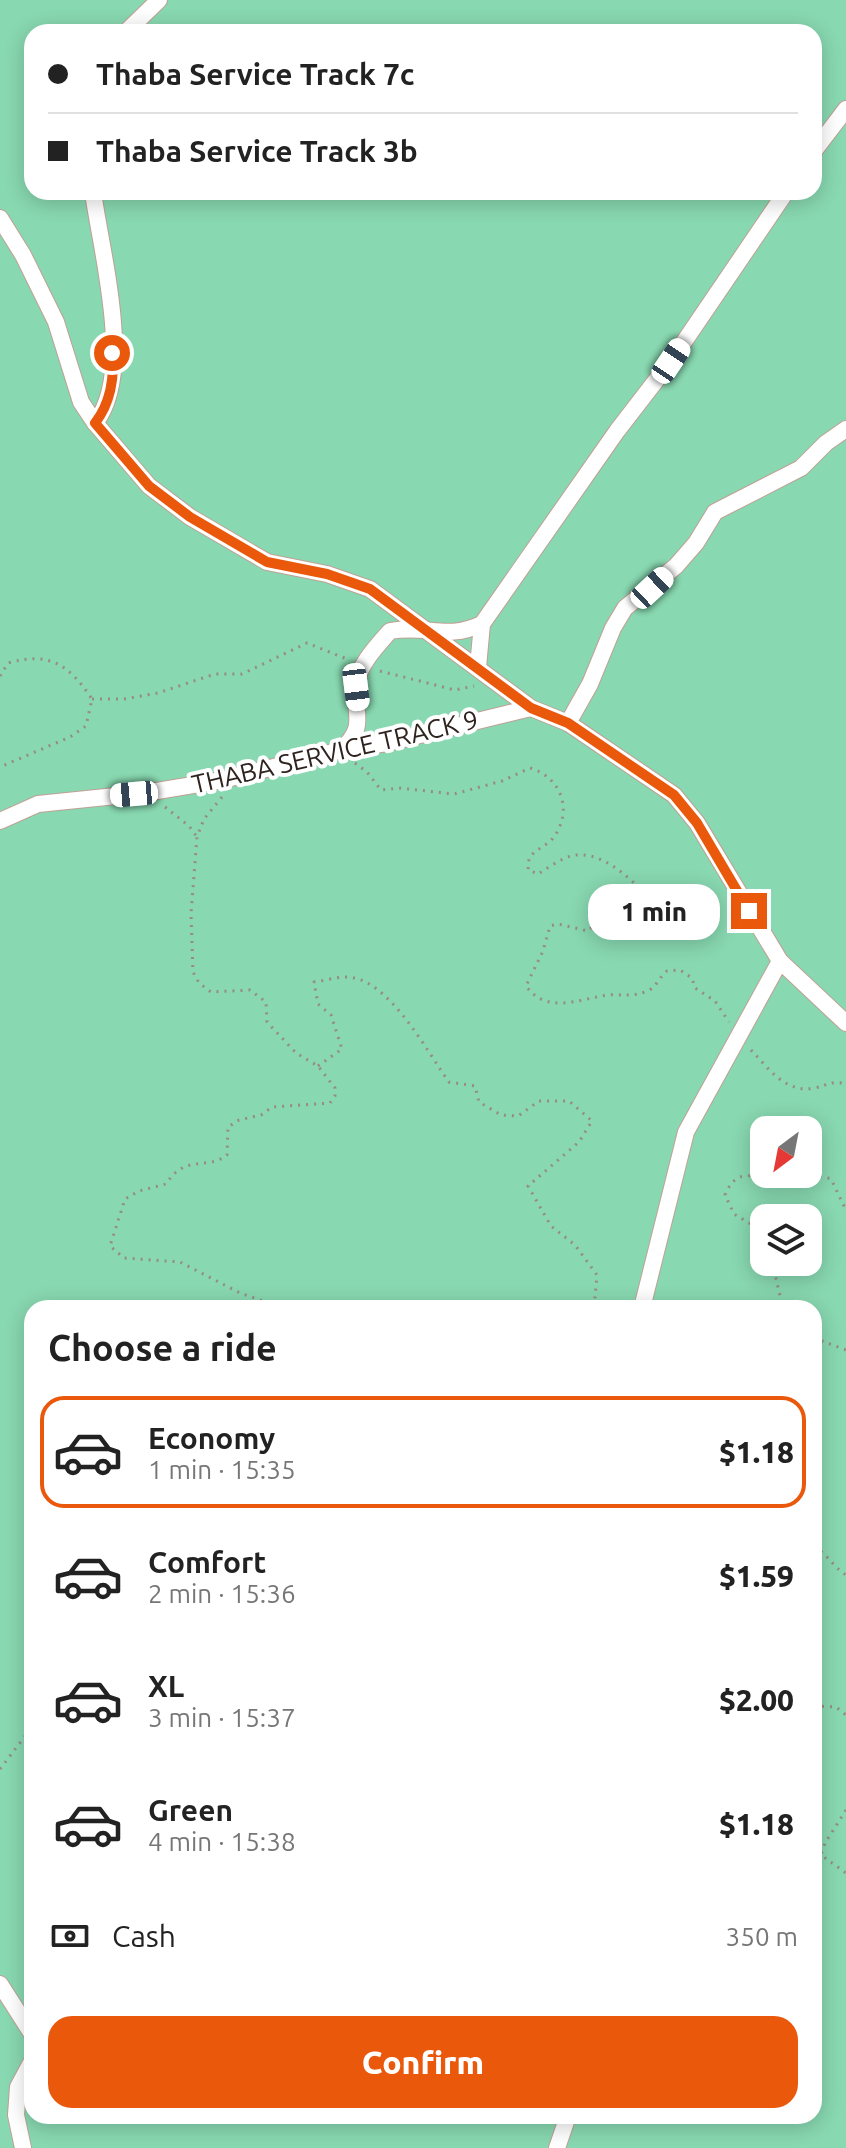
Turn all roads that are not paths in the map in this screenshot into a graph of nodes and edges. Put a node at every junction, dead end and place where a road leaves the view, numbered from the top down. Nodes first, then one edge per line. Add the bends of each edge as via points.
1 (159, 0) edge
2 (134, 24) edge
3 (846, 109) edge
4 (822, 140) edge
5 (94, 200) edge
6 (781, 200) edge
7 (0, 218) edge
8 (95, 423) junction
9 (846, 429) edge
10 (482, 624) junction
11 (422, 628) junction
12 (478, 667) junction
13 (531, 708) junction
14 (568, 723) junction
15 (341, 750) junction
16 (0, 821) edge
17 (780, 961) junction
18 (846, 1023) edge
19 (644, 1300) edge
20 (0, 1984) edge
21 (24, 2022) edge
22 (24, 2076) edge
23 (565, 2124) edge
24 (23, 2148) edge
25 (557, 2148) edge

1 - 2 street
3 - 4 street
5 - 8 street via 112,311 114,369 108,401
6 - 10 street
7 - 8 street via 56,322 81,402
8 - 11 street via 149,486 190,517 267,562 370,589
9 - 14 street via 801,468 715,512 676,566 625,608
10 - 11 street via 463,633
10 - 12 street
11 - 12 street
11 - 15 street via 390,631 363,667 356,687 358,725
12 - 13 street
13 - 14 street
13 - 15 street, THABA SERVICE TRACK 9
14 - 17 street via 680,801
15 - 16 street, THABA SERVICE TRACK 9 via 238,776 38,804
17 - 18 street
17 - 19 street via 686,1132
20 - 21 street
22 - 24 street via 16,2115
23 - 25 street

